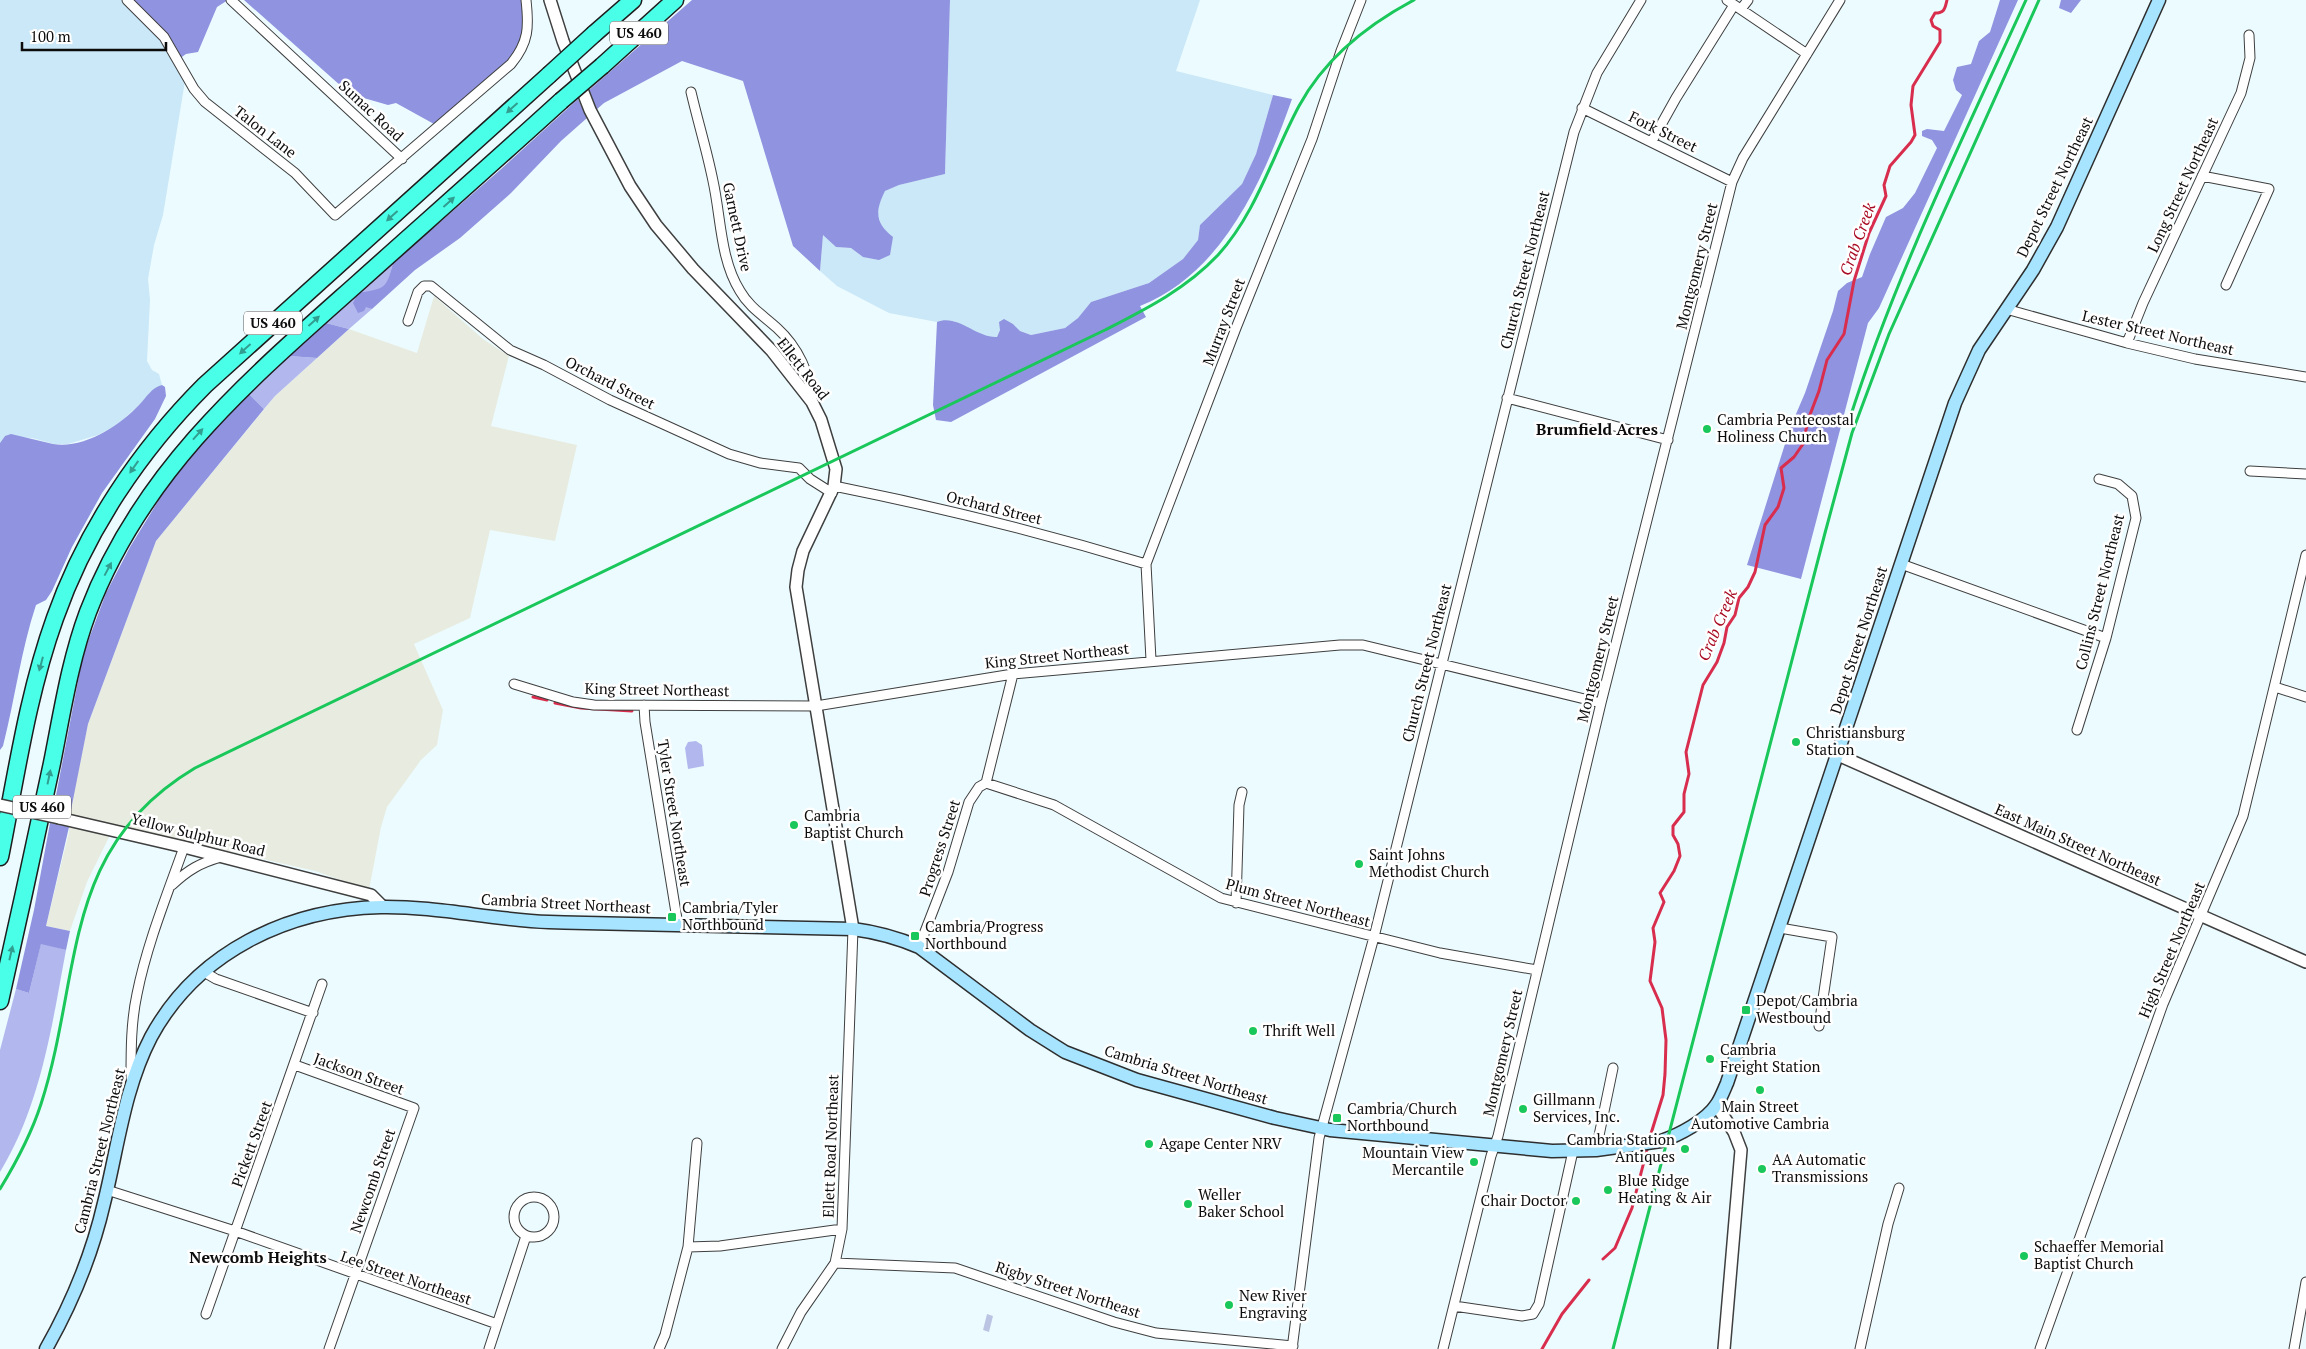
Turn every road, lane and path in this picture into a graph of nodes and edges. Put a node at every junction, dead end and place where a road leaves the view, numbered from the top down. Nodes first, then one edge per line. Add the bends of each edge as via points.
1 (127, 0) edge
2 (231, 0) edge
3 (526, 0) edge
4 (550, 0) edge
5 (633, 0) edge
6 (675, 0) edge
7 (1361, 0) edge
8 (1641, 0) edge
9 (1748, 0) edge
10 (1840, 0) edge
11 (2159, 0) edge
12 (1734, 5) edge
13 (2249, 36) dead end
14 (1807, 54) junction
15 (691, 92) dead end
16 (1582, 108) junction
17 (1652, 141) junction
18 (402, 159) junction
19 (2202, 176) junction
20 (1732, 182) junction
21 (2226, 284) dead end
22 (2006, 310) junction
23 (408, 321) dead end
24 (2127, 343) junction
25 (2306, 377) edge
26 (1507, 398) junction
27 (812, 402) junction
28 (1668, 440) junction
29 (2250, 471) dead end
30 (2306, 474) edge
31 (2099, 479) dead end
32 (833, 489) junction
33 (2306, 555) edge
34 (1146, 564) junction
35 (1901, 564) junction
36 (2106, 638) junction
37 (1151, 660) junction
38 (1440, 664) junction
39 (1013, 674) junction
40 (514, 684) dead end
41 (2275, 687) junction
42 (2306, 697) edge
43 (1601, 703) junction
44 (644, 705) junction
45 (816, 706) junction
46 (2077, 730) dead end
47 (1838, 755) junction
48 (16, 768) junction
49 (986, 783) junction
50 (1242, 792) dead end
51 (0, 805) edge
52 (0, 822) edge
53 (184, 847) junction
54 (0, 857) edge
55 (224, 857) junction
56 (170, 886) junction
57 (1236, 903) junction
58 (383, 907) junction
59 (2200, 916) junction
60 (678, 925) junction
61 (1780, 928) junction
62 (853, 929) junction
63 (1374, 937) junction
64 (919, 948) junction
65 (2306, 962) edge
66 (1537, 970) junction
67 (204, 972) junction
68 (322, 984) dead end
69 (0, 1001) edge
70 (313, 1013) junction
71 (1818, 1026) dead end
72 (295, 1065) junction
73 (1613, 1068) dead end
74 (131, 1083) junction
75 (1716, 1105) junction
76 (414, 1108) joint
77 (1322, 1128) junction
78 (697, 1143) dead end
79 (1494, 1146) junction
80 (1596, 1150) junction
81 (1573, 1151) junction
82 (1899, 1188) dead end
83 (108, 1190) junction
84 (842, 1229) junction
85 (235, 1231) junction
86 (526, 1236) junction
87 (688, 1247) junction
88 (835, 1263) junction
89 (354, 1275) junction
90 (2306, 1282) edge
91 (1454, 1306) junction
92 (206, 1314) dead end
93 (497, 1324) junction
94 (1293, 1348) edge
95 (46, 1349) edge
96 (329, 1349) edge
97 (489, 1349) edge
98 (659, 1349) edge
99 (782, 1349) edge
100 (1443, 1349) edge
101 (1724, 1349) edge
102 (1860, 1349) edge
103 (2040, 1349) edge
104 (2294, 1349) edge

1 - 18 street, Talon Lane via 164,37 205,102 295,173 335,215
2 - 18 street, Sumac Road
3 - 18 street, Sumac Road via 528,25 526,42 520,54
4 - 27 street, Ellett Road via 590,110 630,186 656,225 693,269 772,351
5 -> 48 highway, US 460, bridge via 205,385 156,438 113,500 75,571 55,617
69 -> 6 highway, US 460, bridge via 71,671 85,623 105,575 143,505 195,437 258,372
7 - 34 street, Murray Street via 1312,139
8 - 16 street, Church Street Northeast via 1597,73
9 - 12 street
10 - 14 street, Montgomery Street
11 - 22 main road, Depot Street Northeast via 2057,227
12 - 14 street
12 - 17 street
13 - 19 street, Long Street Northeast via 2250,58 2241,93
14 - 20 street, Montgomery Street via 1743,158
15 - 27 street, Garnett Drive via 732,276 749,304 780,330 804,364 812,383
16 - 17 street, Fork Street
16 - 26 street, Church Street Northeast
17 - 20 street, Fork Street
19 - 21 street via 2269,189
19 - 24 street, Long Street Northeast
20 - 28 street, Montgomery Street
22 - 24 street, Lester Street Northeast
22 - 35 main road, Depot Street Northeast via 1979,350 1955,403
23 - 32 street, Orchard Street via 418,292 424,286 431,286 510,350 729,454 760,463 800,468 810,479
24 - 25 street, Lester Street Northeast via 2195,359
26 - 28 street
26 - 38 street, Church Street Northeast
27 - 32 street, Ellett Road via 836,469
28 - 43 street, Montgomery Street
29 - 30 street
31 - 36 street, Collins Street Northeast via 2118,484 2132,496 2136,518
32 - 34 street, Orchard Street via 991,520
32 - 45 street, Ellett Road via 803,551 796,587
33 - 41 street, High Street Northeast
34 - 37 street, Murray Street
35 - 36 street
35 - 47 main road, Depot Street Northeast
36 - 46 street, Collins Street Northeast
37 - 38 street, King Street Northeast via 1355,645
37 - 39 street, King Street Northeast
38 - 43 street, King Street Northeast
38 - 63 street, Church Street Northeast
39 - 45 street, King Street Northeast
39 - 49 street, Progress Street
40 - 44 street, King Street Northeast via 573,702
41 - 42 street
41 - 59 street, High Street Northeast via 2243,816
43 - 66 street, Montgomery Street
44 - 45 street, King Street Northeast
44 - 60 street, Tyler Street Northeast
45 - 62 street, Ellett Road
47 - 59 street, East Main Street Northeast
47 - 61 main road, Depot Street Northeast
48 - 52 highway
48 - 54 highway, US 460
49 - 57 street, Plum Street Northeast via 1054,805
49 - 64 street, Progress Street via 979,787 969,802 948,872
50 - 57 street
51 - 53 street, Yellow Sulphur Road, bridge
53 - 55 street, Yellow Sulphur Road
53 - 56 street
55 - 56 street via 202,862
55 - 58 street, Yellow Sulphur Road via 371,895
56 - 74 street via 146,955 136,996 131,1037
57 - 63 street, Plum Street Northeast
58 - 60 main road, Cambria Street Northeast via 545,922
58 - 67 main road, Cambria Street Northeast via 337,910 275,927 240,945
59 - 65 street, East Main Street Northeast
59 - 103 street, High Street Northeast via 2163,1004
60 - 62 main road, Cambria Street Northeast
61 - 71 street via 1832,937
61 - 75 main road, Depot Street Northeast via 1727,1083
62 - 64 main road, Cambria Street Northeast via 887,935
62 - 84 street, Ellett Road Northeast
63 - 66 street, Plum Street Northeast via 1440,953
63 - 77 street, Church Street Northeast
64 - 77 main road, Cambria Street Northeast via 1030,1030 1072,1055 1146,1083
66 - 79 street, Montgomery Street
67 - 70 street
67 - 74 main road, Cambria Street Northeast via 163,1018 144,1050
68 - 70 street, Pickett Street
70 - 72 street, Pickett Street
72 - 76 street, Jackson Street
72 - 85 street, Pickett Street
73 - 80 street
74 - 83 main road, Cambria Street Northeast
75 - 80 main road, Cambria Street Northeast via 1704,1117 1673,1136 1649,1143
75 - 101 street via 1742,1150
76 - 89 street, Newcomb Street
77 - 79 main road, Cambria Street Northeast
77 - 94 street, Church Street Northeast via 1315,1160
78 - 87 street
79 - 81 main road, Cambria Street Northeast
79 - 91 street, Montgomery Street
80 - 81 main road, Cambria Street Northeast
81 - 91 street via 1539,1304 1533,1314 1522,1316
82 - 102 street
83 - 85 street, Lee Street Northeast
83 - 95 main road, Cambria Street Northeast via 75,1292
84 - 87 street via 720,1246
84 - 88 street, Ellett Road Northeast
85 - 89 street, Lee Street Northeast
85 - 92 street, Pickett Street
86 - 86 street via 544,1236 550,1230 554,1213 546,1200 530,1197 516,1207 515,1225
86 - 93 street
87 - 98 street
88 - 94 street, Rigby Street Northeast via 955,1268 1156,1333
88 - 99 street, Ellett Road Northeast via 801,1312
89 - 93 street, Lee Street Northeast
89 - 96 street, Newcomb Street
90 - 104 street
91 - 100 street, Montgomery Street
93 - 97 street

